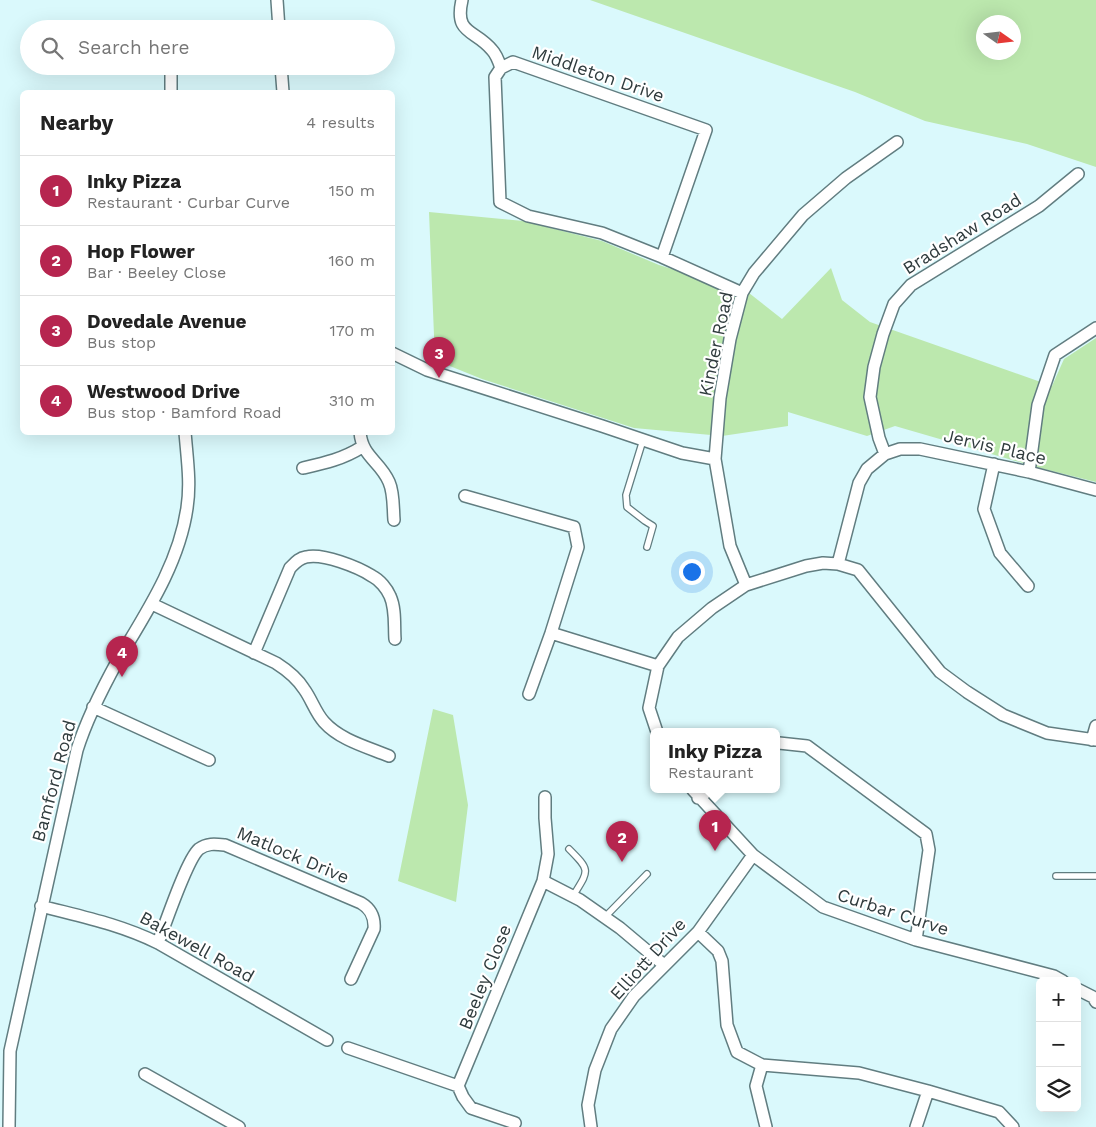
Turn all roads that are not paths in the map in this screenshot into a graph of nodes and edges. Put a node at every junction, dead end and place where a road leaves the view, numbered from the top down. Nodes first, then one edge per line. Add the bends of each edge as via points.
1 (277, 0) edge
2 (462, 0) edge
3 (278, 20) edge
4 (501, 68) junction
5 (169, 75) edge
6 (282, 75) edge
7 (171, 90) edge
8 (283, 90) edge
9 (898, 142) dead end
10 (1078, 174) dead end
11 (662, 257) junction
12 (742, 293) junction
13 (1096, 328) edge
14 (395, 354) edge
15 (185, 435) edge
16 (360, 435) edge
17 (643, 440) junction
18 (362, 447) junction
19 (886, 454) junction
20 (715, 459) junction
21 (994, 464) junction
22 (303, 468) dead end
23 (1029, 472) junction
24 (1096, 490) edge
25 (465, 496) dead end
26 (394, 520) dead end
27 (647, 547) dead end
28 (838, 564) junction
29 (746, 585) junction
30 (1028, 586) dead end
31 (152, 604) junction
32 (551, 633) junction
33 (395, 639) dead end
34 (254, 653) junction
35 (658, 666) junction
36 (529, 694) dead end
37 (93, 707) junction
38 (1096, 726) edge
39 (656, 728) edge
40 (1094, 740) edge
41 (780, 743) edge
42 (389, 756) dead end
43 (210, 760) dead end
44 (696, 794) edge
45 (545, 798) dead end
46 (569, 848) dead end
47 (753, 855) junction
48 (647, 874) dead end
49 (1056, 876) dead end
50 (1096, 876) edge
51 (543, 881) junction
52 (572, 896) junction
53 (42, 906) junction
54 (604, 918) junction
55 (698, 932) junction
56 (916, 940) junction
57 (158, 943) junction
58 (664, 965) junction
59 (1056, 977) edge
60 (351, 979) dead end
61 (1081, 991) edge
62 (1095, 998) edge
63 (327, 1040) dead end
64 (348, 1048) dead end
65 (762, 1065) junction
66 (145, 1074) dead end
67 (458, 1086) junction
68 (928, 1091) junction
69 (515, 1123) dead end
70 (9, 1127) edge
71 (239, 1127) edge
72 (591, 1127) edge
73 (766, 1127) edge
74 (916, 1127) edge
75 (1013, 1127) edge

1 - 3 street
2 - 4 street via 459,14 464,27 492,50
4 - 11 street via 495,77 500,202 528,216 602,233
4 - 11 street, Middleton Drive via 512,62 706,130
5 - 7 street
6 - 8 street
9 - 12 street, Kinder Road via 846,178 803,215 754,273
10 - 19 street, Bradshaw Road via 1039,206 911,285 894,304 874,367 870,397
11 - 12 street
12 - 20 street, Kinder Road via 720,398
13 - 23 street via 1055,355 1038,405
14 - 17 street via 427,370
15 - 31 street, Bamford Road via 189,486 187,508 172,559
16 - 18 street
17 - 20 street via 682,453
17 - 27 lane via 626,495 627,507 653,526
18 - 22 street via 327,463
18 - 26 street via 390,483
19 - 21 street, Jervis Place via 900,449 920,449
19 - 28 street via 867,468 859,483
20 - 29 street, Kinder Road via 730,546
21 - 23 street, Jervis Place
21 - 30 street via 984,509 1000,553
23 - 24 street, Jervis Place
25 - 32 street via 574,527 578,547
28 - 29 street via 806,566
28 - 40 street via 858,570 940,672 967,692 1003,715 1047,733
29 - 35 street via 712,608 678,638
31 - 34 street
31 - 37 street, Bamford Road
32 - 35 street
32 - 36 street
33 - 34 street via 393,608 383,585 361,570 325,557 306,557 297,560 290,568
34 - 42 street via 288,671 305,690 324,722 333,729 345,738
35 - 39 street via 649,708
37 - 43 street
37 - 53 street, Bamford Road via 77,750
38 - 40 street
41 - 56 street via 807,746 926,834 929,850
44 - 47 street, Curbar Curve
45 - 51 street, Beeley Close via 548,854
46 - 52 lane via 584,863 586,870
47 - 55 street, Elliott Drive
47 - 56 street, Curbar Curve via 823,907
48 - 54 lane
49 - 50 lane
51 - 52 street
51 - 67 street, Beeley Close
52 - 54 street
53 - 57 street, Bakewell Road via 108,922
53 - 70 street, Bamford Road via 10,1051
54 - 58 street
55 - 58 street, Elliott Drive
55 - 65 street via 718,951 722,961 727,1025 737,1052
56 - 59 street, Curbar Curve
57 - 60 street, Matlock Drive via 196,851 205,845 225,845 368,908 373,916 374,930
57 - 63 street, Bakewell Road
58 - 72 street, Elliott Drive via 634,996 611,1030 595,1070 588,1105
61 - 62 street
64 - 67 street
65 - 68 street via 859,1073
65 - 73 street via 756,1086
66 - 71 street
67 - 69 street via 471,1108
68 - 74 street
68 - 75 street via 999,1112

